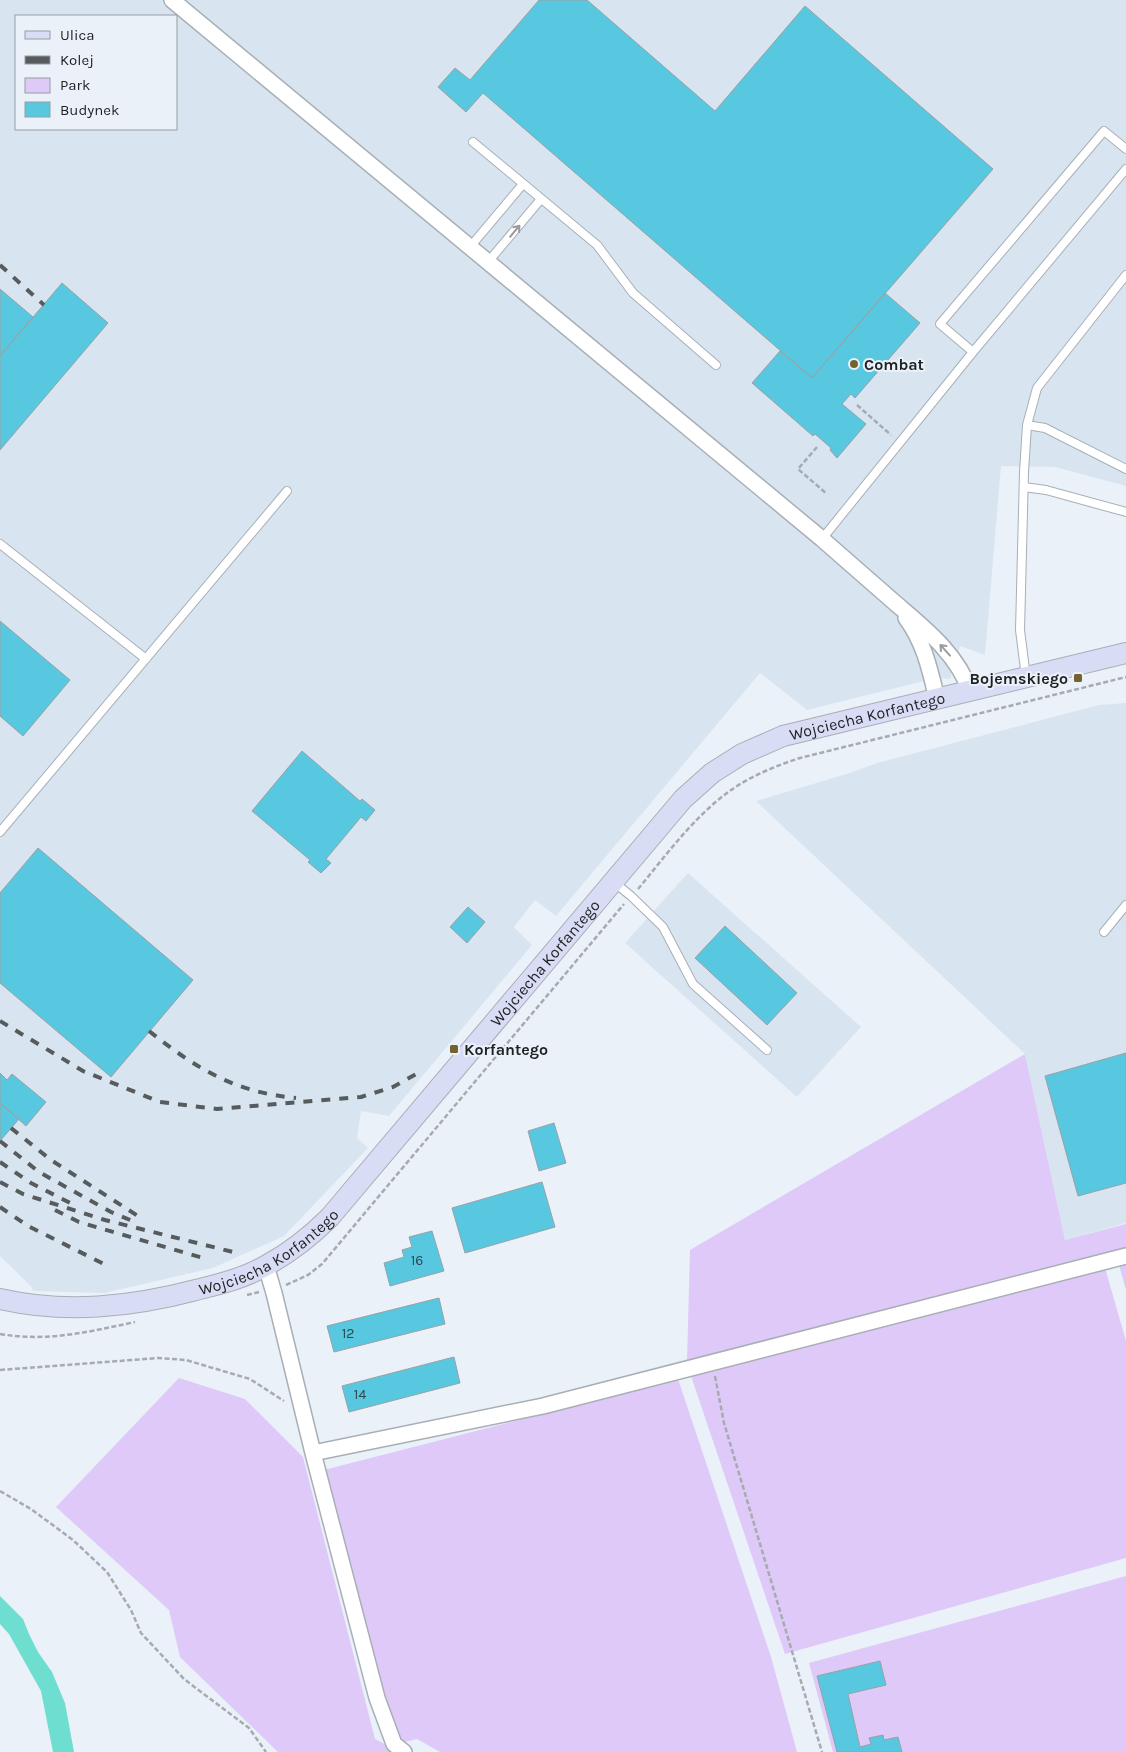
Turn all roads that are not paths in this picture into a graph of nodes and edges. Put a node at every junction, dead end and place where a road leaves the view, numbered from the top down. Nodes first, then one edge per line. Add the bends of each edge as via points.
1 (172, 0) edge
2 (473, 142) dead end
3 (1126, 149) edge
4 (1126, 169) edge
5 (523, 184) junction
6 (541, 199) junction
7 (470, 247) junction
8 (488, 262) junction
9 (1126, 275) edge
10 (973, 352) junction
11 (716, 365) dead end
12 (1027, 425) junction
13 (1126, 469) edge
14 (1024, 487) junction
15 (286, 491) dead end
16 (1126, 512) edge
17 (822, 539) junction
18 (0, 544) edge
19 (895, 603) junction
20 (1126, 653) edge
21 (146, 659) junction
22 (1026, 677) junction
23 (970, 691) junction
24 (937, 699) junction
25 (0, 832) edge
26 (613, 882) junction
27 (1126, 905) edge
28 (1104, 932) dead end
29 (767, 1050) dead end
30 (1126, 1256) edge
31 (266, 1266) junction
32 (0, 1299) edge
33 (313, 1453) junction
34 (394, 1749) edge

1 - 7 street
2 - 5 lane
3 - 10 lane via 1104,131 940,324
4 - 10 lane
5 - 6 lane
5 - 7 lane
8 -> 6 lane
6 - 11 lane via 597,244 633,293
7 - 8 street
8 - 17 street
9 - 12 lane via 1036,388
10 - 17 lane
12 - 13 lane via 1045,428
12 - 14 lane
14 - 16 lane
14 - 22 lane via 1020,630
15 - 21 lane
17 - 19 street
18 - 21 lane
23 -> 19 street via 952,658 919,622
19 - 24 street via 916,631 928,661
20 - 22 street, Wojciecha Korfantego
21 - 25 lane
22 - 23 street, Wojciecha Korfantego
23 - 24 street, Wojciecha Korfantego
24 - 26 street, Wojciecha Korfantego via 783,736 742,754 712,773 683,799
26 - 29 lane via 663,927 693,984
26 - 31 street, Wojciecha Korfantego via 330,1217 296,1248
27 - 28 lane
30 - 33 street via 543,1406
31 - 32 street, Wojciecha Korfantego via 221,1284 122,1306 59,1308
31 - 33 street
33 - 34 street via 377,1698

